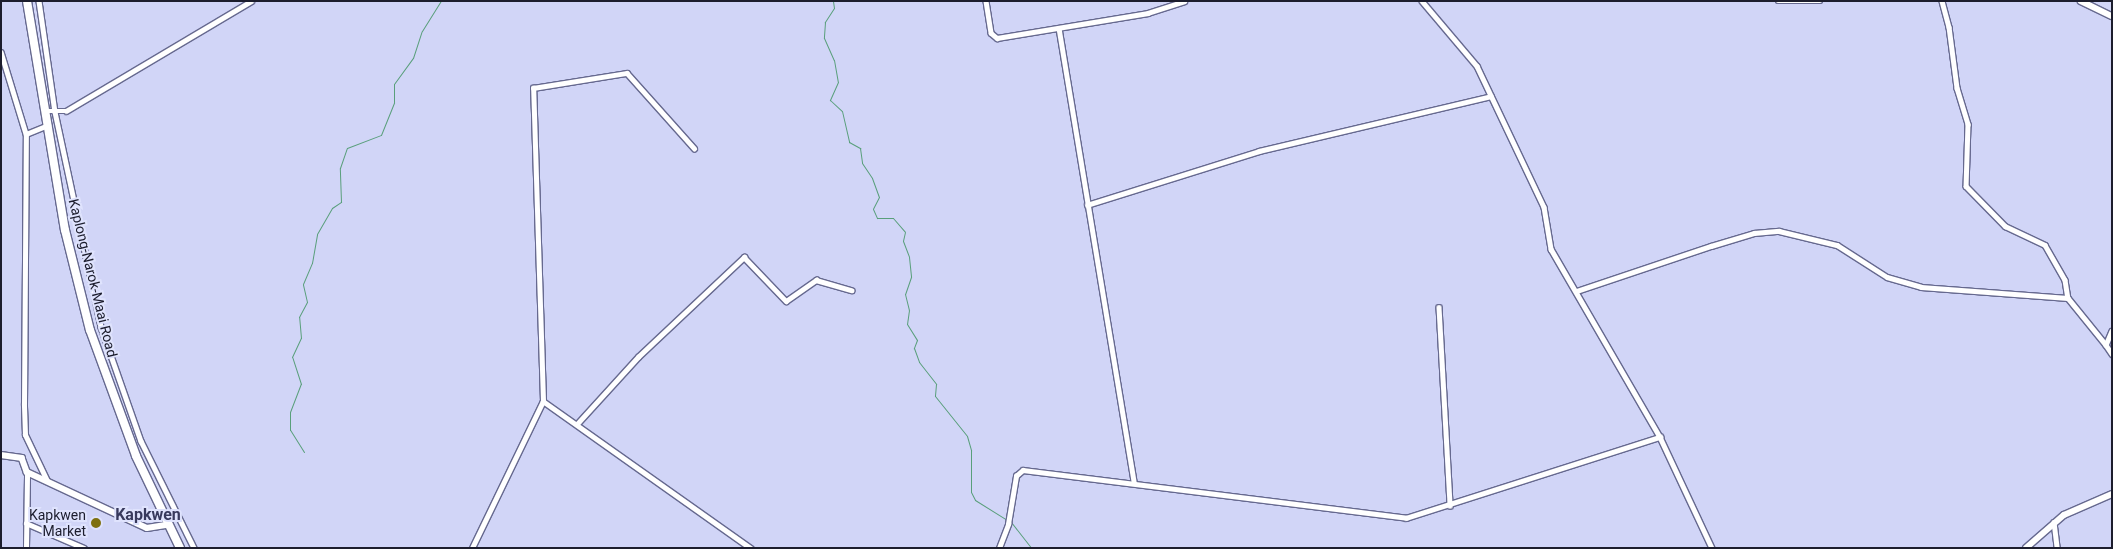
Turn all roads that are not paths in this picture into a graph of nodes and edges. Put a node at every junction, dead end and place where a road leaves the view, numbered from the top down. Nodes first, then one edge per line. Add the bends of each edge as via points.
1 (27, 1) edge
2 (39, 1) edge
3 (251, 1) edge
4 (986, 1) edge
5 (1184, 1) edge
6 (1422, 1) edge
7 (1778, 1) edge
8 (1820, 1) edge
9 (1942, 1) edge
10 (2081, 1) edge
11 (2112, 16) edge
12 (1059, 28) junction
13 (1, 52) edge
14 (1491, 96) junction
15 (45, 111) junction
16 (55, 112) junction
17 (48, 125) junction
18 (26, 134) junction
19 (694, 148) dead end
20 (1087, 205) junction
21 (78, 229) junction
22 (65, 230) junction
23 (852, 290) dead end
24 (1577, 292) junction
25 (2068, 298) junction
26 (1439, 308) dead end
27 (101, 327) junction
28 (90, 330) junction
29 (2112, 330) edge
30 (2106, 345) junction
31 (2112, 354) edge
32 (544, 401) junction
33 (576, 424) junction
34 (1660, 437) junction
35 (1, 455) edge
36 (27, 472) junction
37 (47, 481) junction
38 (1134, 483) junction
39 (2112, 494) edge
40 (1450, 506) junction
41 (2054, 522) junction
42 (26, 523) junction
43 (168, 525) junction
44 (26, 548) edge
45 (84, 548) edge
46 (180, 548) edge
47 (194, 548) edge
48 (472, 548) edge
49 (751, 548) edge
50 (999, 548) edge
51 (1712, 548) edge
52 (2026, 548) edge
53 (2057, 548) edge

1 - 15 highway, Kaplong-Narok-Maai Road
2 - 16 street
3 - 16 street via 66,110
4 - 12 street via 991,33 995,38
5 - 12 street via 1148,14
6 - 14 street via 1473,59
7 - 8 street
9 - 25 street via 1957,88 1968,124 1966,186 2005,226 2045,245 2065,280
10 - 11 street
12 - 20 street
13 - 18 street
14 - 20 street via 1259,151
14 - 24 street via 1544,207 1551,249
15 - 16 street
15 - 17 highway, Kaplong-Narok-Maai Road
16 - 21 street
17 - 18 street
17 - 22 highway, Kaplong-Narok-Maai Road
18 - 37 street via 24,435
19 - 32 street via 627,73 533,88
20 - 38 street
21 - 22 street
21 - 27 street
22 - 28 highway, Kaplong-Narok-Maai Road
23 - 33 street via 816,280 786,301 744,257 638,357
24 - 25 street via 1711,246 1770,230 1837,245 1887,277 1921,287
24 - 34 street
25 - 30 street
26 - 40 street
27 - 28 street
27 - 47 street via 142,441
28 - 43 highway, Kaplong-Narok-Maai Road via 128,438
29 - 30 street
30 - 31 street
32 - 33 street
32 - 48 street
33 - 49 street
34 - 40 street
34 - 51 street
35 - 36 street via 22,458
36 - 37 street
36 - 42 street
37 - 43 street via 147,528
38 - 40 street via 1398,519
38 - 50 street via 1023,470 1016,476 1008,524
39 - 41 street
41 - 52 street
41 - 53 street
42 - 44 street
42 - 45 street
43 - 46 highway, Kaplong-Narok-Maai Road

